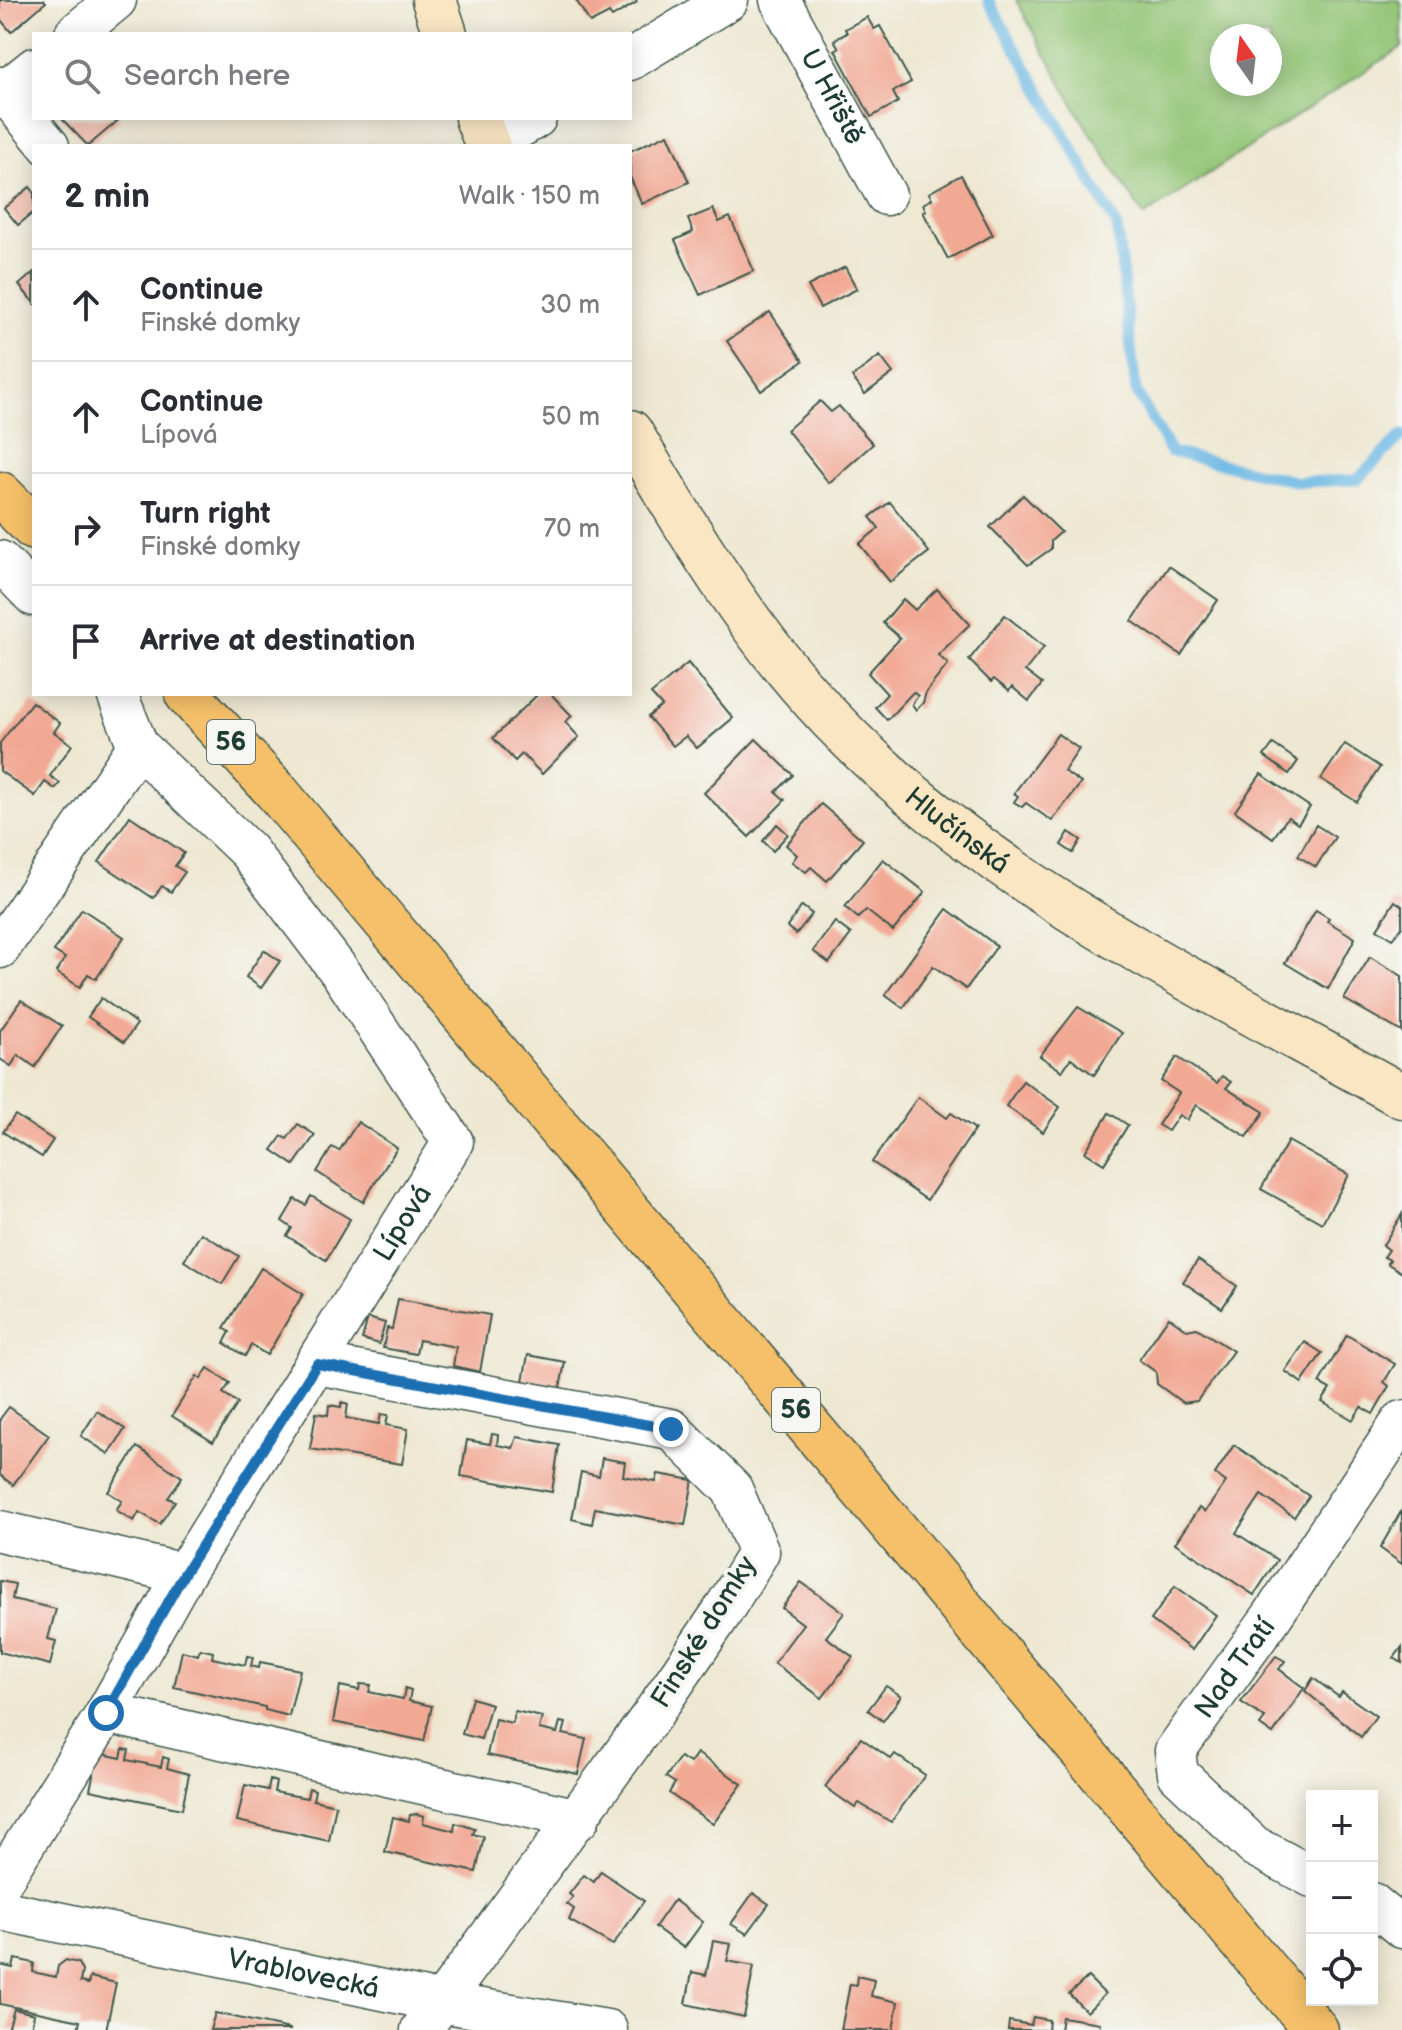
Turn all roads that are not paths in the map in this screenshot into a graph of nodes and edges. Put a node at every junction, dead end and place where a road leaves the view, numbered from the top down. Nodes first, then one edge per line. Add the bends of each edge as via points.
1 (116, 0) edge
2 (434, 0) edge
3 (728, 0) edge
4 (780, 0) edge
5 (77, 32) edge
6 (444, 32) edge
7 (632, 59) edge
8 (13, 82) edge
9 (32, 116) edge
10 (34, 120) edge
11 (478, 120) edge
12 (533, 120) edge
13 (48, 144) edge
14 (487, 144) edge
15 (491, 144) edge
16 (886, 195) dead end
17 (632, 435) edge
18 (0, 494) edge
19 (32, 526) edge
20 (0, 561) edge
21 (32, 594) edge
22 (118, 696) edge
23 (189, 696) edge
24 (138, 746) junction
25 (0, 948) edge
26 (1402, 1096) edge
27 (317, 1364) junction
28 (1402, 1421) edge
29 (0, 1531) edge
30 (184, 1574) junction
31 (106, 1713) junction
32 (579, 1819) junction
33 (1306, 1874) edge
34 (0, 1884) edge
35 (1378, 1908) edge
36 (0, 1910) edge
37 (1402, 1928) edge
38 (430, 2016) edge
39 (607, 2030) edge
40 (1316, 2030) edge

1 - 5 street
2 - 6 street
3 - 7 street
4 - 16 street, U Hřiště
8 - 9 street
10 - 13 street
11 - 14 street
12 - 15 street
17 - 26 street, Hlučínská via 726,587 798,683 896,780 1059,904
18 - 19 main road
20 - 21 street
22 - 24 street, Lípová
23 - 40 main road, 56 via 285,802
24 - 25 street
24 - 27 street, Lípová via 248,851 343,976 453,1142
27 - 30 street, Lípová
27 - 32 street, Finské domky via 671,1429 732,1489 759,1552
28 - 33 street, Nad Tratí via 1175,1751 1178,1774 1254,1846
29 - 30 street
30 - 31 street
31 - 32 street
31 - 34 street
32 - 38 street, Finské domky
35 - 37 street
36 - 38 street, Vrablovecká
38 - 39 street, Vrablovecká

